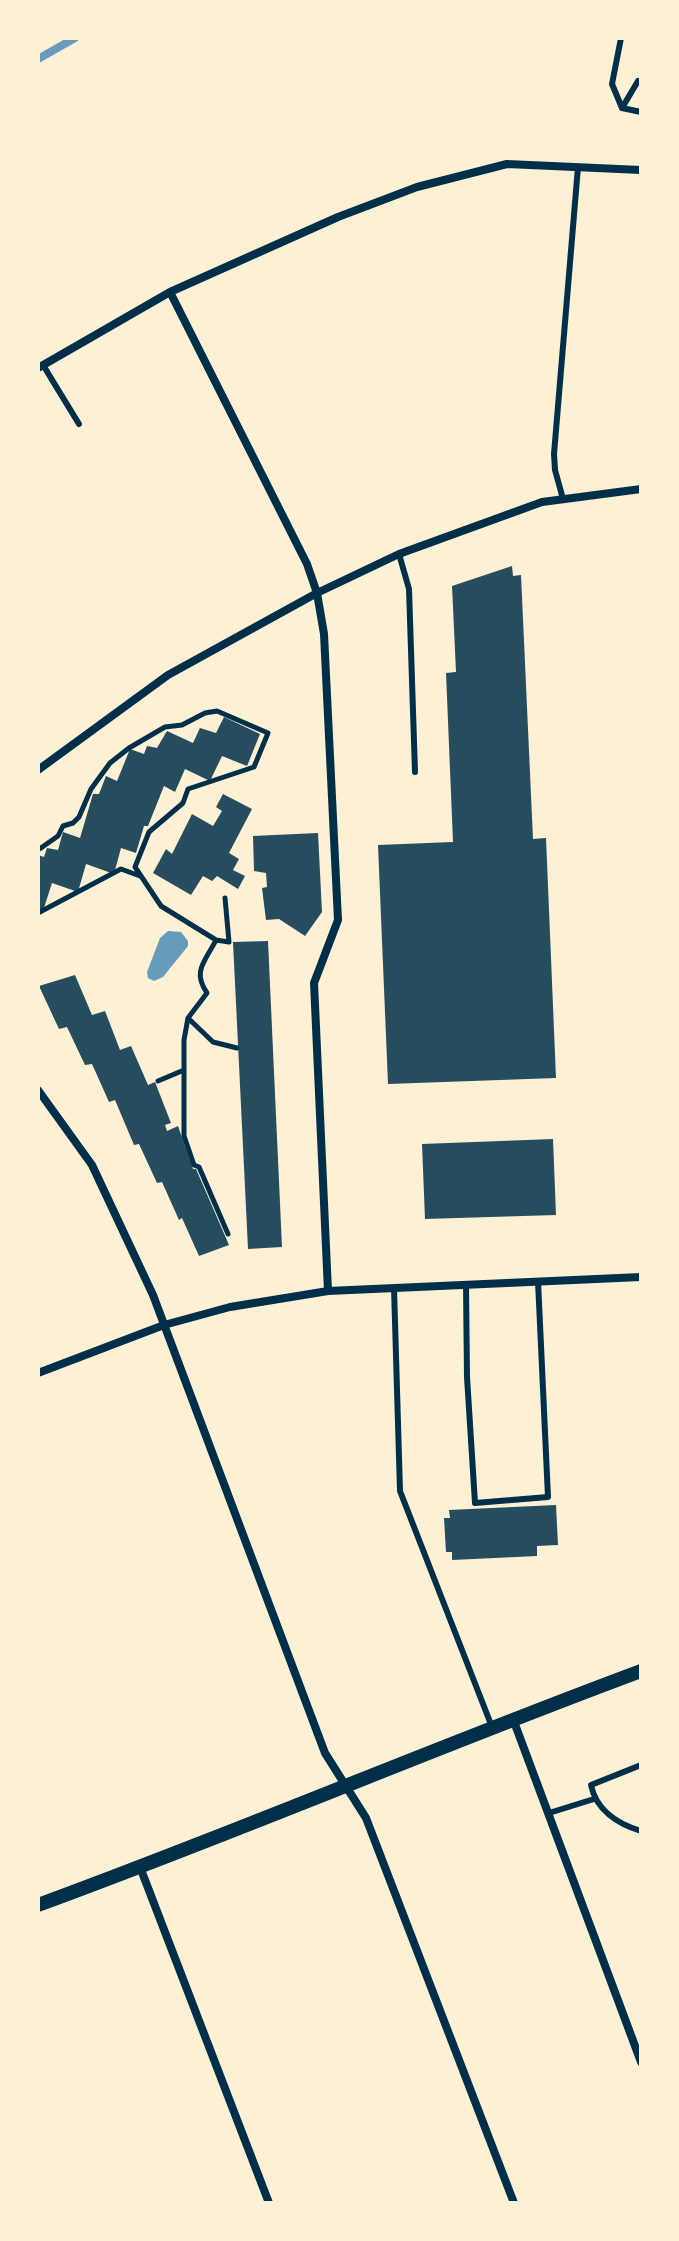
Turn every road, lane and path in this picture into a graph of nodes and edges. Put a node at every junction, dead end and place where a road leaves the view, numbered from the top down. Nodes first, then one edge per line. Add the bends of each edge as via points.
1 (621, 38) edge
2 (638, 81) dead end
3 (622, 108) junction
4 (641, 112) edge
5 (578, 167) junction
6 (641, 170) edge
7 (170, 292) junction
8 (40, 366) edge
9 (79, 424) dead end
10 (641, 489) edge
11 (563, 499) junction
12 (399, 554) junction
13 (317, 593) junction
14 (38, 770) edge
15 (415, 772) dead end
16 (38, 850) edge
17 (141, 877) junction
18 (225, 898) dead end
19 (38, 912) edge
20 (216, 940) junction
21 (188, 1018) junction
22 (237, 1048) dead end
23 (184, 1070) junction
24 (158, 1081) dead end
25 (38, 1090) edge
26 (228, 1234) dead end
27 (641, 1277) edge
28 (538, 1281) junction
29 (466, 1285) junction
30 (394, 1288) junction
31 (328, 1291) junction
32 (164, 1325) junction
33 (38, 1373) edge
34 (641, 1671) edge
35 (513, 1718) junction
36 (492, 1727) junction
37 (641, 1765) edge
38 (346, 1786) junction
39 (594, 1799) junction
40 (549, 1813) junction
41 (641, 1831) edge
42 (140, 1867) junction
43 (38, 1905) edge
44 (641, 2062) edge
45 (269, 2203) edge
46 (514, 2203) edge

1 - 3 lane via 612,84
2 - 3 lane
3 - 4 lane
5 - 6 street
5 - 7 street via 507,164 417,187
5 - 11 lane via 554,454
7 - 8 street
7 - 13 street
8 - 9 lane
10 - 11 street
11 - 12 street
12 - 13 street
12 - 15 lane via 409,589
13 - 14 street via 168,675
13 - 31 street via 324,634 338,920 314,983
16 - 17 path via 79,817 110,763 165,727 217,711 268,733 254,767 188,789 183,803 149,832 135,867
17 - 19 path via 121,869
17 - 20 path via 161,906
18 - 20 path via 229,942
20 - 21 path via 199,973 207,993
21 - 22 path via 213,1042
21 - 23 path
23 - 24 path
23 - 26 path via 184,1136
25 - 32 street via 92,1165
27 - 28 street
28 - 29 street
28 - 29 lane via 548,1497 475,1503
29 - 30 street
30 - 31 street
30 - 36 lane via 400,1491
31 - 32 street via 230,1307
32 - 33 street
32 - 38 street via 325,1753
34 - 35 street
35 - 36 street
35 - 40 street
36 - 38 street
37 - 39 lane via 591,1785
38 - 42 street
38 - 46 street via 366,1818
39 - 40 lane
39 - 41 lane via 620,1823
40 - 44 street
42 - 43 street
42 - 45 street

